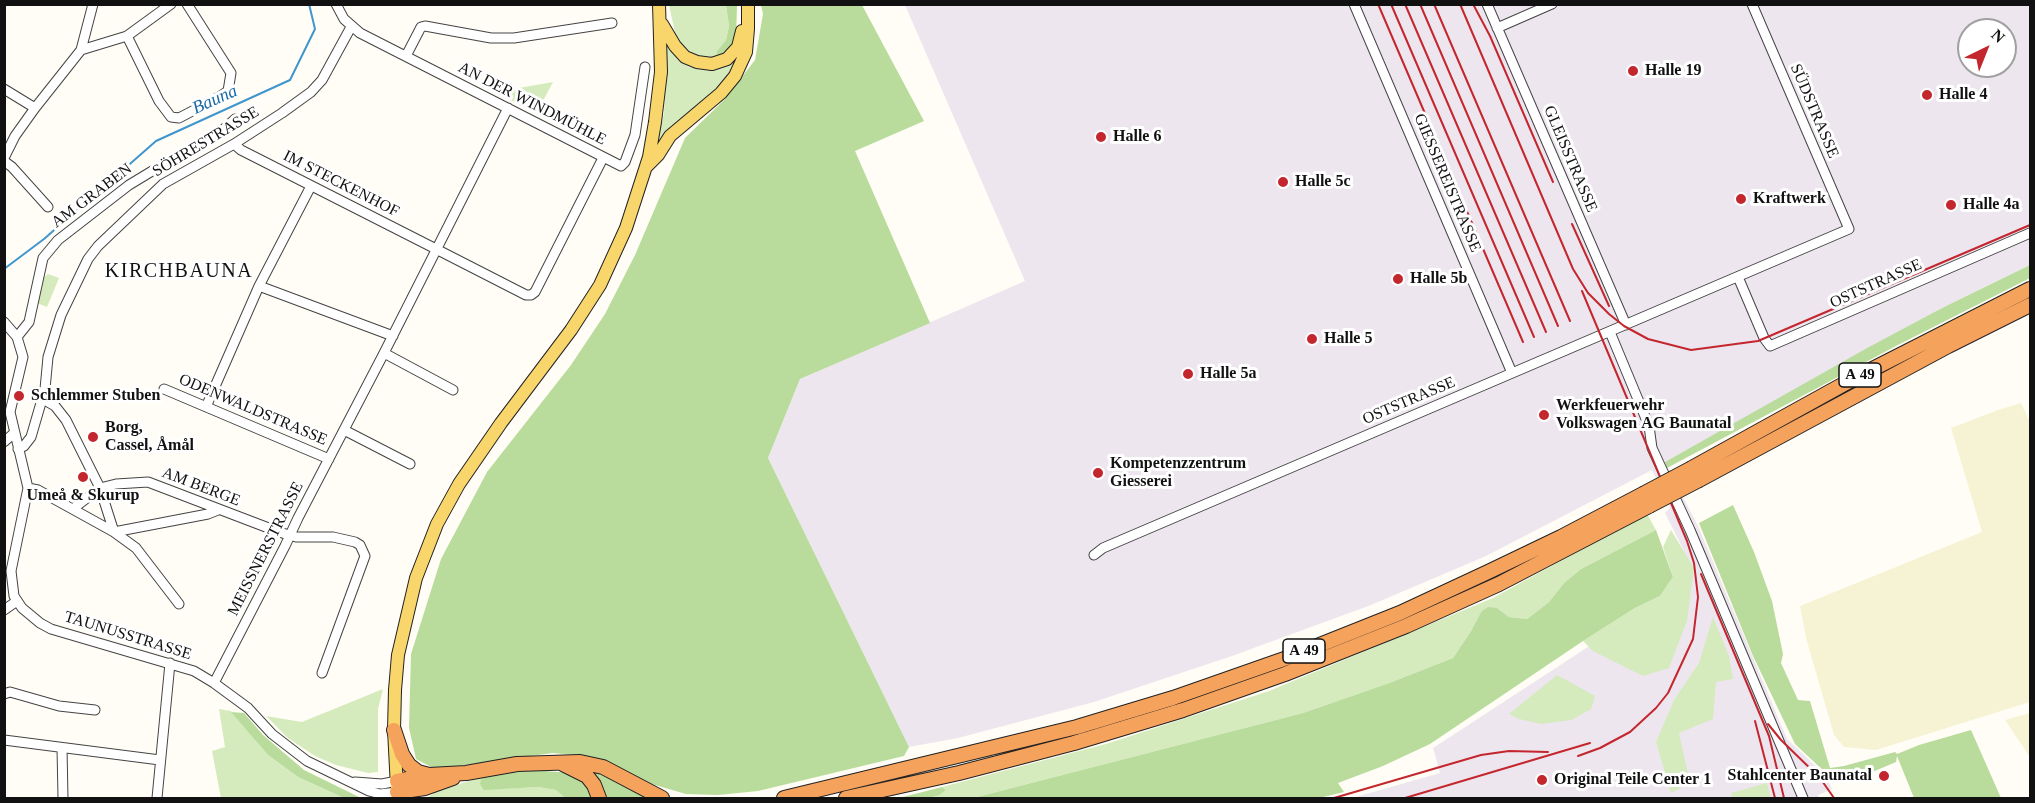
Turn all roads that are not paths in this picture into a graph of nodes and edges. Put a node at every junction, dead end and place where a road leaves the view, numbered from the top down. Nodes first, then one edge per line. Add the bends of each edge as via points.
1 (171, 4) edge
2 (187, 4) edge
3 (336, 4) edge
4 (659, 4) edge
5 (742, 4) edge
6 (748, 4) edge
7 (1354, 4) edge
8 (1487, 4) edge
9 (1552, 4) edge
10 (1752, 4) edge
11 (91, 6) edge
12 (612, 23) dead end
13 (661, 23) junction
14 (351, 27) junction
15 (1497, 28) junction
16 (127, 36) junction
17 (81, 50) junction
18 (406, 56) junction
19 (645, 67) dead end
20 (4, 89) edge
21 (35, 108) junction
22 (508, 108) junction
23 (235, 119) dead end
24 (234, 144) junction
25 (603, 158) junction
26 (4, 159) edge
27 (645, 168) junction
28 (311, 186) junction
29 (48, 207) dead end
30 (1849, 229) joint
31 (2031, 233) edge
32 (436, 249) junction
33 (1738, 277) junction
34 (259, 286) junction
35 (2031, 289) edge
36 (2031, 305) edge
37 (4, 322) edge
38 (1626, 325) junction
39 (1610, 332) junction
40 (393, 336) junction
41 (17, 337) junction
42 (384, 353) junction
43 (1512, 373) junction
44 (164, 389) dead end
45 (453, 390) dead end
46 (43, 399) junction
47 (206, 407) junction
48 (344, 430) junction
49 (14, 433) junction
50 (4, 442) edge
51 (18, 449) junction
52 (329, 459) junction
53 (410, 464) dead end
54 (1696, 474) junction
55 (28, 488) junction
56 (100, 488) junction
57 (1646, 500) junction
58 (74, 508) junction
59 (218, 510) junction
60 (114, 532) junction
61 (290, 535) junction
62 (1094, 555) dead end
63 (17, 601) junction
64 (179, 604) dead end
65 (4, 610) edge
66 (170, 663) junction
67 (322, 673) dead end
68 (214, 683) junction
69 (4, 694) edge
70 (94, 710) dead end
71 (394, 730) junction
72 (4, 740) edge
73 (62, 748) junction
74 (160, 760) junction
75 (555, 762) junction
76 (431, 780) junction
77 (398, 790) edge
78 (63, 798) edge
79 (158, 798) edge
80 (419, 798) edge
81 (599, 798) edge
82 (662, 798) edge
83 (784, 798) edge
84 (846, 798) edge
85 (1803, 798) edge

1 - 16 street
2 - 16 street via 231,73 228,92 219,97 179,118 171,117
3 - 14 street, AN DER WINDMÜHLE
4 - 13 main road
5 - 13 main road via 738,47 727,59 712,64 685,57
6 - 27 main road via 746,52 735,76 670,136
7 - 43 street, GIESSEREISTRASSE
8 - 15 street, GLEISSTRASSE
9 - 15 street
10 - 30 street, SÜDSTRASSE
11 - 17 street
12 - 18 street via 491,39 425,26
13 - 27 main road via 662,72
14 - 18 street, AN DER WINDMÜHLE
14 - 24 street, SÖHRESTRASSE via 326,74 311,92
15 - 38 street, GLEISSTRASSE
16 - 17 street
17 - 21 street
18 - 22 street, AN DER WINDMÜHLE
19 - 25 street, AN DER WINDMÜHLE via 634,135 625,162 621,166
20 - 21 street
21 - 26 street
22 - 25 street, AN DER WINDMÜHLE
22 - 32 street, MEISSNERSTRASSE
23 - 41 street, AM GRABEN via 218,135 129,186 58,240 43,258 29,322
24 - 28 street, IM STECKENHOF
24 - 46 street, SÖHRESTRASSE via 163,183 88,259 54,334
25 - 32 street, IM STECKENHOF via 531,295
26 - 29 street
27 - 71 main road via 626,228 600,285 459,484 437,524 416,578 402,635 394,690
28 - 32 street, IM STECKENHOF
28 - 34 street
30 - 33 street, OSTSTRASSE
31 - 33 street, OSTSTRASSE via 1770,346
32 - 40 street, MEISSNERSTRASSE
33 - 38 street, OSTSTRASSE
34 - 40 street
34 - 47 street
35 - 54 highway, A 49 via 1853,379
36 - 54 highway, A 49
37 - 41 street
38 - 39 street, OSTSTRASSE
39 - 43 street, OSTSTRASSE
39 - 85 street via 1649,426 1652,448
40 - 42 street, MEISSNERSTRASSE
41 - 49 street via 23,357 10,412
42 - 45 street
42 - 48 street, MEISSNERSTRASSE
43 - 62 street, OSTSTRASSE
44 - 47 street, ODENWALDSTRASSE
46 - 51 street, SÖHRESTRASSE via 31,437
46 - 56 street via 66,420
47 - 52 street, ODENWALDSTRASSE
48 - 52 street, MEISSNERSTRASSE
48 - 53 street
49 - 50 street
49 - 51 street
51 - 55 street
52 - 61 street, MEISSNERSTRASSE
54 - 57 highway, A 49, bridge
55 - 58 street
55 - 63 street via 11,571
56 - 58 street, AM BERGE
56 - 59 street, AM BERGE via 148,482
56 - 60 street
57 - 83 highway, A 49 via 1439,595 1287,658 1173,698 1077,727
57 - 84 highway, A 49 via 1489,588 1285,674 1074,742
58 - 60 street
59 - 60 street
59 - 61 street, AM BERGE
60 - 64 street via 136,548
61 - 67 street, AM BERGE via 333,537 355,542 364,550
61 - 68 street, MEISSNERSTRASSE
63 - 65 street
63 - 66 street, TAUNUSSTRASSE via 51,629
66 - 68 street, TAUNUSSTRASSE
66 - 74 street
68 - 77 street, TAUNUSSTRASSE via 248,708 293,752 318,767 374,793
69 - 70 street via 10,692 59,706
71 - 76 highway via 409,765
71 - 77 main road
72 - 73 street
73 - 74 street
73 - 78 street
74 - 79 street
75 - 76 highway via 517,764
75 - 81 highway via 586,776
75 - 82 highway via 594,764
76 - 77 highway
76 - 80 highway

